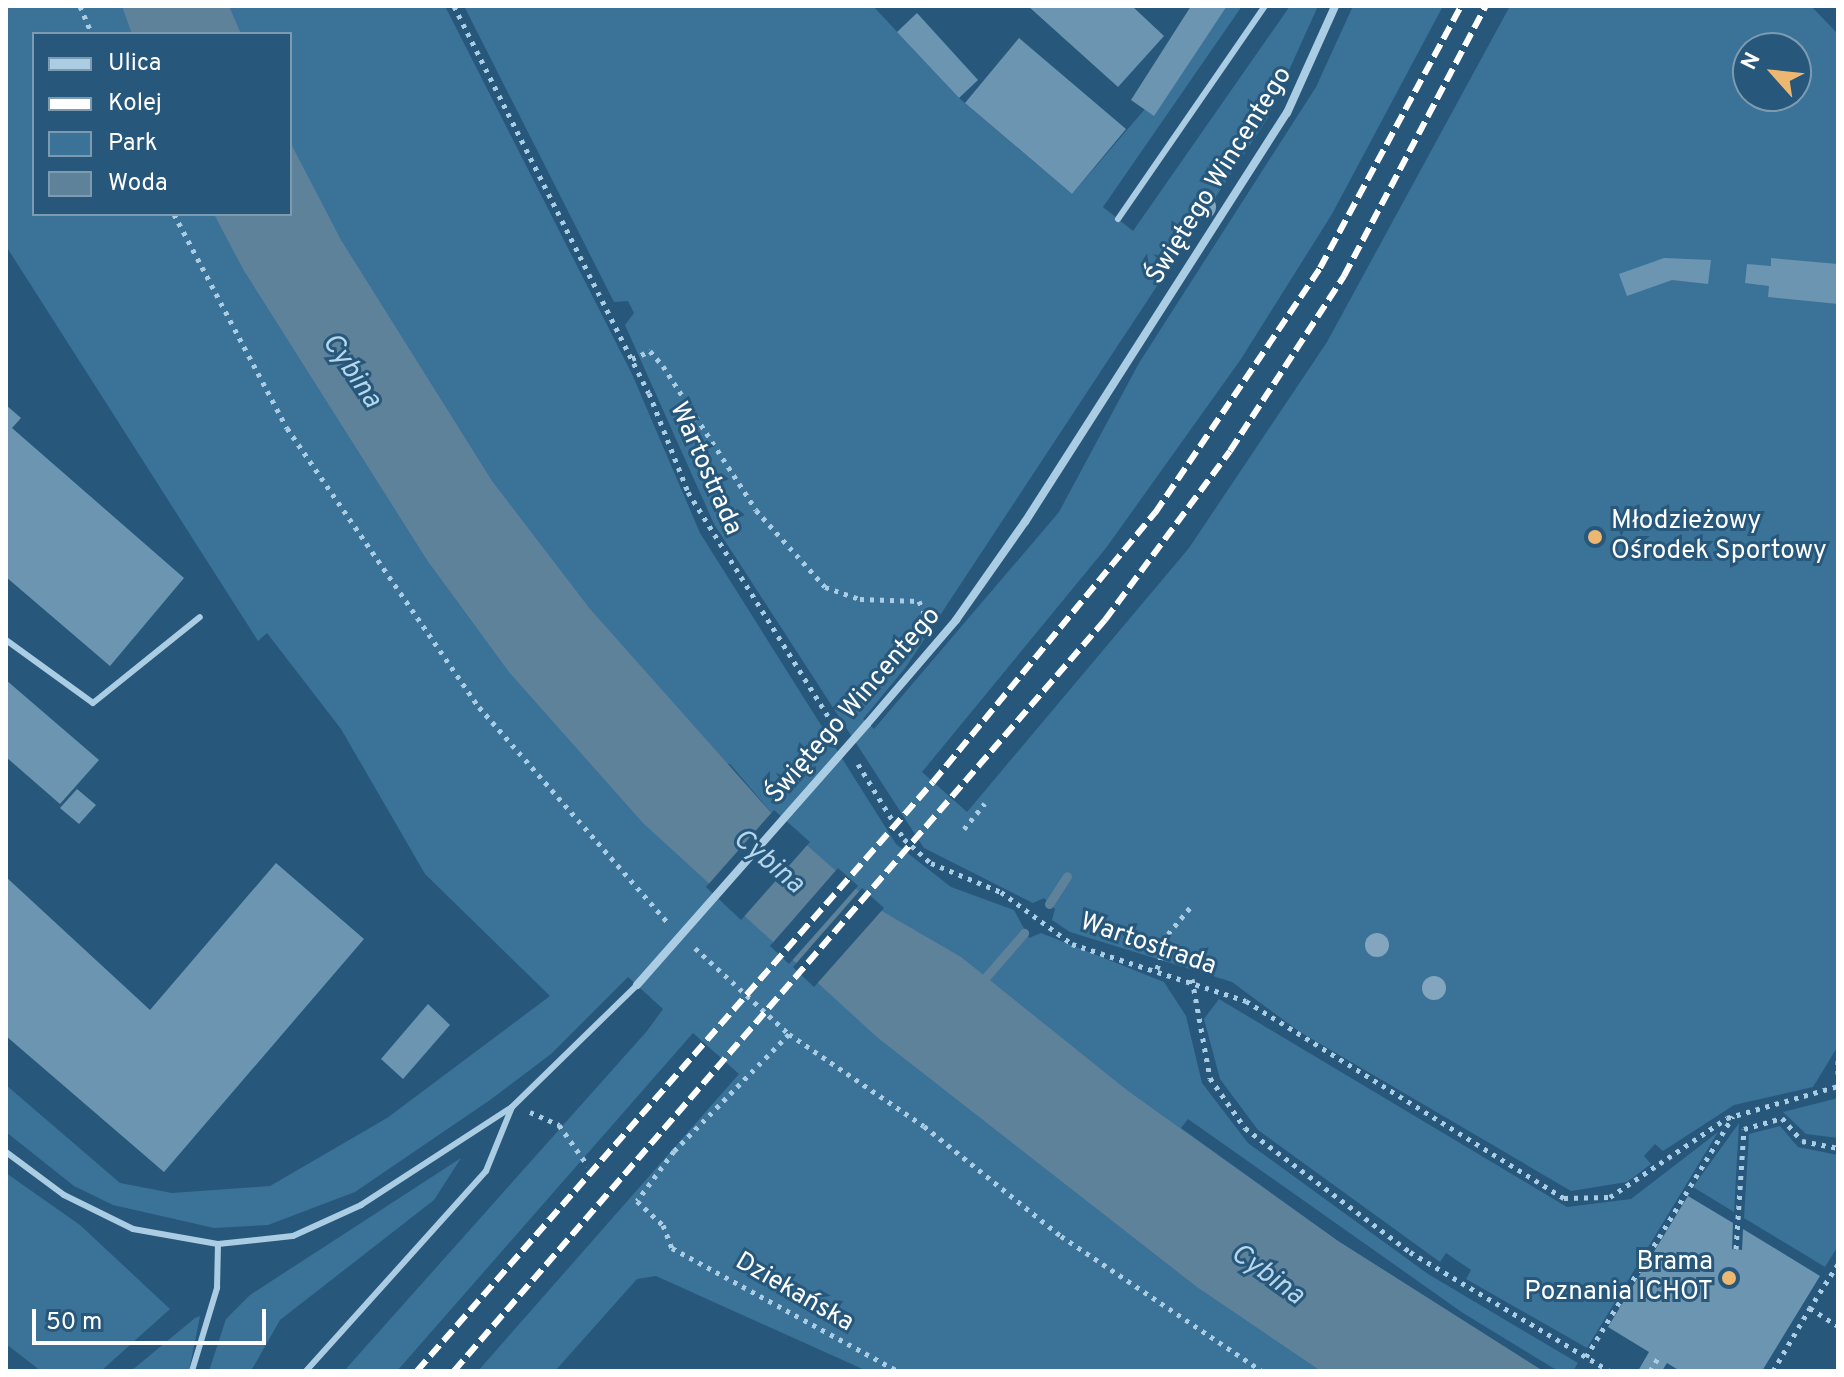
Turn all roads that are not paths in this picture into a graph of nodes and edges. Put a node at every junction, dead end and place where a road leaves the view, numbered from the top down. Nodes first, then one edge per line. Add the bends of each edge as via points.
1 (1265, 6) edge
2 (1335, 6) edge
3 (1118, 219) dead end
4 (200, 617) dead end
5 (6, 640) edge
6 (637, 985) joint
7 (512, 1107) junction
8 (6, 1152) edge
9 (218, 1244) junction
10 (192, 1371) edge
11 (306, 1371) edge

1 - 3 lane
2 - 6 street, Świętego Wincentego, bridge via 1287,113 1025,522 936,645
4 - 5 lane via 93,703
6 - 7 lane, Świętego Wincentego
7 - 9 lane, Świętego Wincentego via 315,1228
7 - 11 lane via 486,1171
8 - 9 lane, Świętego Wincentego via 109,1220
9 - 10 lane via 217,1288

